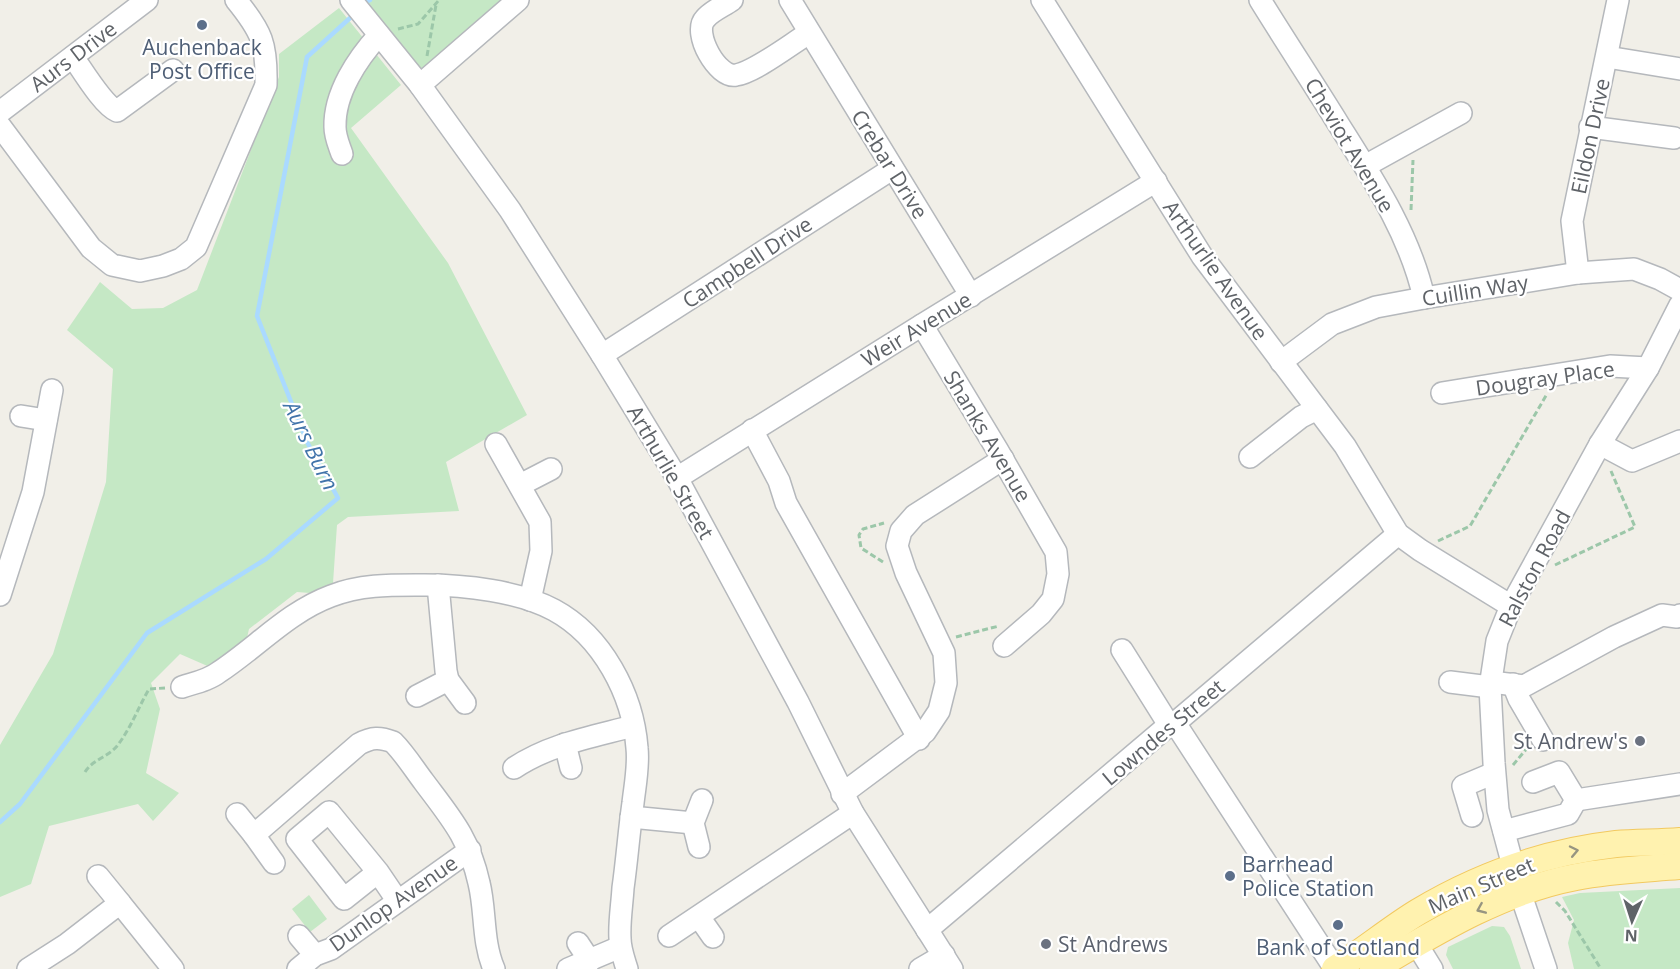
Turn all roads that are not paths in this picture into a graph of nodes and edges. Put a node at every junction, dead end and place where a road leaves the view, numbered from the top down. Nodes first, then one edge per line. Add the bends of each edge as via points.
1 (147, 0) edge
2 (236, 0) edge
3 (351, 0) edge
4 (518, 0) edge
5 (732, 0) edge
6 (790, 0) edge
7 (1042, 0) edge
8 (1260, 0) edge
9 (1618, 0) edge
10 (809, 33) junction
11 (379, 35) junction
12 (73, 57) junction
13 (1607, 57) junction
14 (1680, 69) edge
15 (173, 70) dead end
16 (420, 85) junction
17 (0, 112) edge
18 (1461, 113) dead end
19 (0, 126) edge
20 (1590, 127) junction
21 (1674, 138) dead end
22 (342, 154) dead end
23 (1365, 166) junction
24 (892, 169) junction
25 (1156, 182) junction
26 (1578, 273) junction
27 (1680, 290) edge
28 (970, 296) junction
29 (1424, 298) junction
30 (1680, 305) edge
31 (921, 325) junction
32 (602, 355) junction
33 (1281, 362) junction
34 (1648, 368) junction
35 (52, 390) dead end
36 (1442, 393) dead end
37 (1317, 408) junction
38 (21, 416) dead end
39 (46, 420) junction
40 (752, 430) junction
41 (1680, 441) edge
42 (496, 444) dead end
43 (1597, 450) junction
44 (1250, 457) dead end
45 (1003, 459) junction
46 (551, 469) dead end
47 (677, 478) junction
48 (520, 485) junction
49 (1398, 534) junction
50 (438, 585) junction
51 (0, 594) edge
52 (530, 600) junction
53 (1511, 606) junction
54 (1680, 615) edge
55 (1004, 646) dead end
56 (1122, 650) dead end
57 (448, 680) junction
58 (1450, 682) dead end
59 (1491, 684) junction
60 (1513, 684) junction
61 (182, 687) road end
62 (417, 696) dead end
63 (465, 703) dead end
64 (1172, 724) junction
65 (633, 726) junction
66 (918, 738) junction
67 (1542, 739) road end
68 (565, 744) junction
69 (514, 768) dead end
70 (572, 768) dead end
71 (1503, 770) junction
72 (1533, 782) dead end
73 (1680, 784) edge
74 (842, 794) junction
75 (702, 800) dead end
76 (1576, 800) junction
77 (853, 813) junction
78 (237, 814) dead end
79 (1472, 816) dead end
80 (631, 818) junction
81 (693, 824) junction
82 (1504, 831) junction
83 (254, 835) junction
84 (1680, 841) edge
85 (699, 847) dead end
86 (470, 850) junction
87 (274, 862) dead end
88 (1680, 866) edge
89 (1514, 867) junction
90 (378, 872) dead end
91 (98, 876) dead end
92 (1520, 892) junction
93 (398, 900) junction
94 (120, 903) junction
95 (699, 917) junction
96 (927, 930) junction
97 (299, 936) dead end
98 (669, 936) dead end
99 (713, 937) dead end
100 (578, 943) dead end
101 (1416, 943) junction
102 (620, 947) junction
103 (315, 955) junction
104 (590, 961) junction
105 (948, 962) edge
106 (28, 969) edge
107 (173, 969) edge
108 (298, 969) edge
109 (494, 969) edge
110 (568, 969) edge
111 (627, 969) edge
112 (920, 969) edge
113 (1335, 969) edge
114 (1373, 969) edge
115 (1432, 969) edge
116 (1546, 969) edge

1 - 12 street, Aurs Drive
2 - 19 street via 263,39 266,85 196,247 181,259 140,271 112,265 91,248
3 - 11 street, Arthurlie Street
4 - 16 street
5 - 10 street via 704,19 701,27 706,48 726,74 746,72
6 - 10 street, Crebar Drive
7 - 25 street, Arthurlie Avenue
8 - 23 street, Cheviot Avenue
9 - 13 street, Eildon Drive
10 - 24 street, Crebar Drive
11 - 16 street, Arthurlie Street
11 - 22 street via 364,51 337,108 336,138
12 - 15 street via 117,111
12 - 17 street, Aurs Drive
13 - 14 street
13 - 20 street, Eildon Drive
16 - 32 street, Arthurlie Street via 510,210
18 - 23 street
20 - 21 street
20 - 26 street, Eildon Drive via 1572,221
23 - 29 street, Cheviot Avenue via 1403,235
24 - 28 street, Crebar Drive
24 - 32 street, Campbell Drive
25 - 28 street, Weir Avenue
25 - 33 street, Arthurlie Avenue via 1202,256
26 - 27 street, Cuillin Way via 1634,269
26 - 29 street, Cuillin Way
28 - 31 street, Weir Avenue
29 - 33 street, Cuillin Way via 1376,307 1332,324
30 - 34 street, Ralston Road
31 - 40 street, Weir Avenue
31 - 45 street, Shanks Avenue
32 - 47 street, Arthurlie Street
33 - 37 street, Arthurlie Avenue
34 - 36 street, Dougray Place via 1610,366
34 - 43 street, Ralston Road
35 - 39 street
37 - 44 street
37 - 49 street, Arthurlie Avenue via 1345,446
38 - 39 street
39 - 51 street via 33,492
40 - 47 street, Weir Avenue
40 - 66 street via 789,509
41 - 43 street via 1632,461
42 - 48 street
43 - 53 street, Ralston Road
45 - 55 street, Shanks Avenue via 1054,547 1058,574 1053,599
45 - 66 street via 915,515 901,531 897,546 903,564 944,653 946,683 939,711
46 - 48 street
47 - 74 street, Arthurlie Street via 798,702
48 - 52 street via 540,522 542,537
49 - 53 street
49 - 64 street, Lowndes Street
50 - 52 street
50 - 57 street
50 - 61 street via 364,586 334,594 289,619 217,674
52 - 65 street via 554,609 579,627 600,650 629,704
53 - 59 street, Ralston Road via 1497,641
54 - 60 street via 1662,615 1524,686
56 - 64 street
57 - 62 street
57 - 63 street
58 - 59 street
59 - 60 street
59 - 71 street, Ralston Road
60 - 67 street
64 - 96 street, Lowndes Street
64 - 113 street
65 - 68 street
65 - 80 street via 638,749
66 - 74 street
68 - 69 street via 533,755
68 - 70 street
71 - 79 street via 1463,786
71 - 82 street, Ralston Road via 1498,810
72 - 76 street via 1559,772
73 - 76 street
74 - 77 street, Arthurlie Street
75 - 81 street
76 - 82 street via 1568,814
77 - 95 street
77 - 96 street, Arthurlie Street
78 - 83 street
80 - 81 street
80 - 102 street
81 - 85 street
82 - 89 street, Ralston Road
83 - 86 street via 359,744 371,738 393,742 399,748
83 - 87 street
89 -> 84 main road, Main Street via 1576,850
86 - 93 street, Dunlop Avenue
86 - 109 street
88 - 92 main road, Main Street via 1577,877
89 - 92 street, Ralston Road
89 - 113 main road, Main Street via 1416,913
90 - 93 street
91 - 94 street
92 -> 101 main road, Main Street
92 - 116 street, Ralston Road
93 - 103 street, Dunlop Avenue via 331,949
94 - 106 street
94 - 107 street
95 - 98 street
95 - 99 street
96 - 105 street, Arthurlie Street
97 - 103 street, Dunlop Avenue
100 - 104 street
101 - 114 main road, Main Street
101 - 115 street
102 - 104 street
102 - 111 street
103 - 108 street, Dunlop Avenue
104 - 110 street
105 - 112 street

